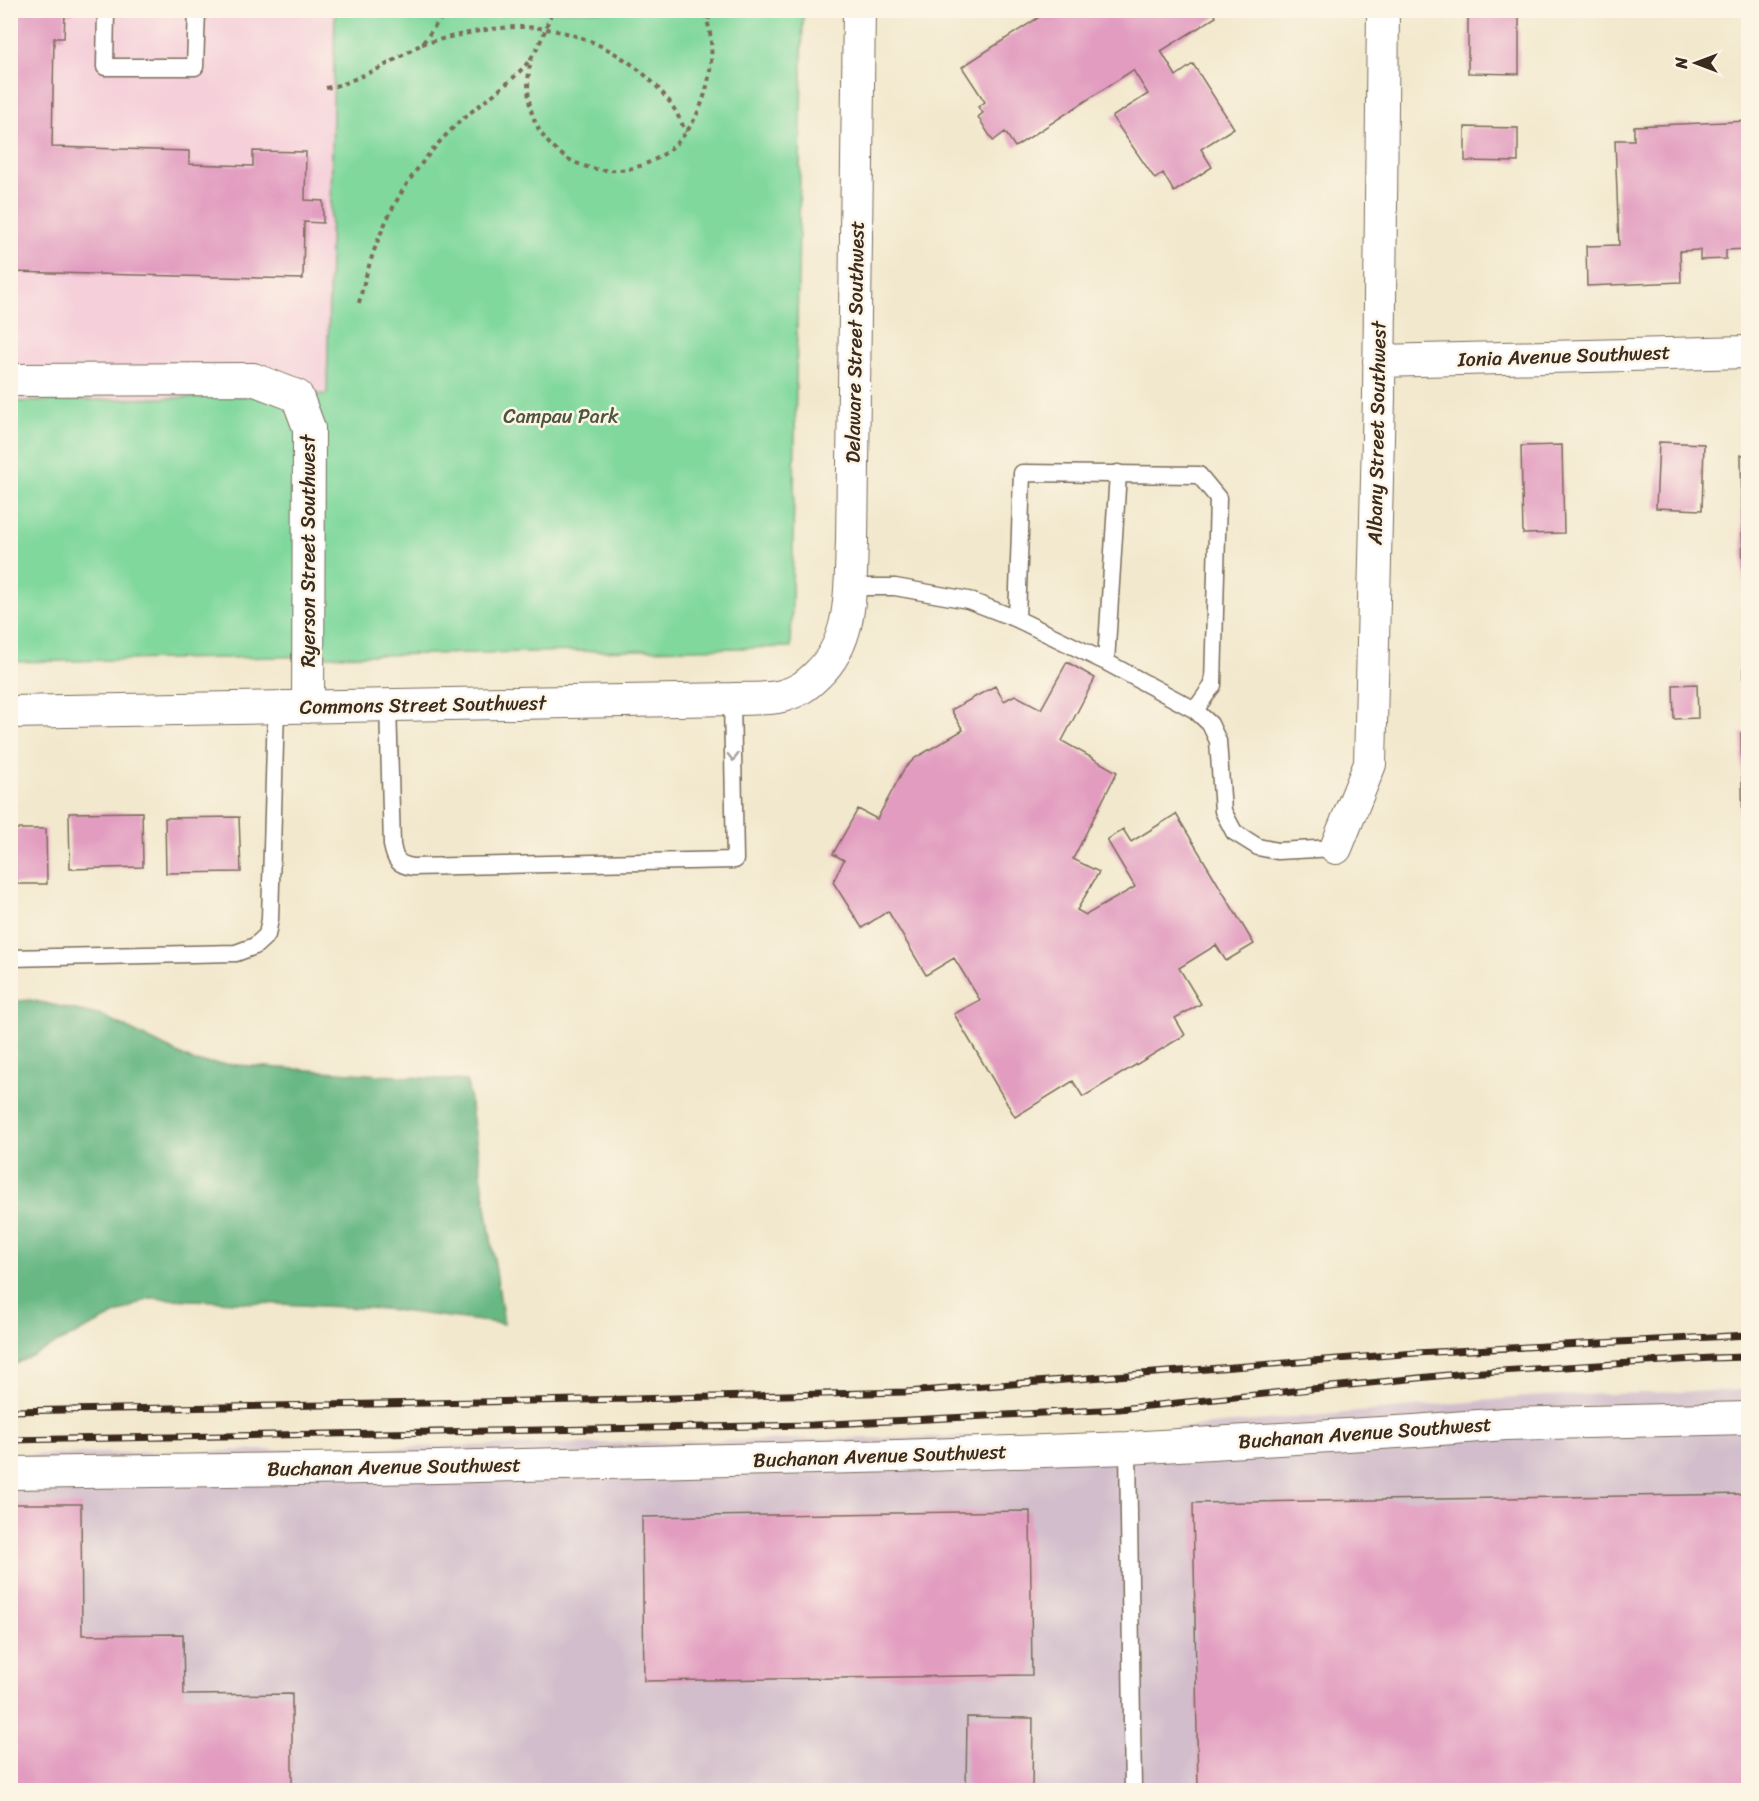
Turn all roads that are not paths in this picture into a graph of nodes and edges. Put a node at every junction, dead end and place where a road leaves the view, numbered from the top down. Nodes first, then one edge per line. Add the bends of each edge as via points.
1 (106, 10) edge
2 (197, 10) edge
3 (860, 10) edge
4 (1383, 10) edge
5 (1749, 351) edge
6 (1379, 362) junction
7 (10, 380) edge
8 (1118, 473) junction
9 (850, 587) junction
10 (1017, 619) junction
11 (1106, 662) junction
12 (825, 668) joint
13 (732, 699) junction
14 (388, 705) junction
15 (308, 707) junction
16 (276, 708) junction
17 (1195, 710) junction
18 (10, 712) edge
19 (1336, 848) joint
20 (10, 958) edge
21 (1749, 1418) edge
22 (1128, 1448) junction
23 (10, 1473) edge
24 (1133, 1791) edge

1 - 2 lane via 105,67 195,67
3 - 9 street, Delaware Street Southwest
4 - 6 street, Albany Street Southwest
5 - 6 street, Ionia Avenue Southwest
6 - 19 street, Albany Street Southwest via 1370,764
7 - 15 street, Ryerson Street Southwest via 253,379 297,396 309,428
8 - 10 lane via 1022,473
8 - 11 lane
8 - 17 lane via 1199,475 1218,498 1213,685
9 - 10 lane via 895,587 968,600
9 - 12 street, Delaware Street Southwest via 847,622 840,644
10 - 11 lane
11 - 17 lane
12 - 13 street, Commons Street Southwest via 802,690 780,697
13 - 14 street, Commons Street Southwest
13 -> 14 lane via 735,860 424,867 401,865 394,856
14 - 15 street, Commons Street Southwest
15 - 16 street, Commons Street Southwest
16 - 18 street, Commons Street Southwest
16 - 20 lane via 267,935 255,946 237,953
17 - 19 lane via 1210,724 1218,741 1223,811 1234,832 1258,847 1277,851
21 - 22 street, Buchanan Avenue Southwest via 1505,1424
22 - 23 street, Buchanan Avenue Southwest via 438,1467
22 - 24 lane

